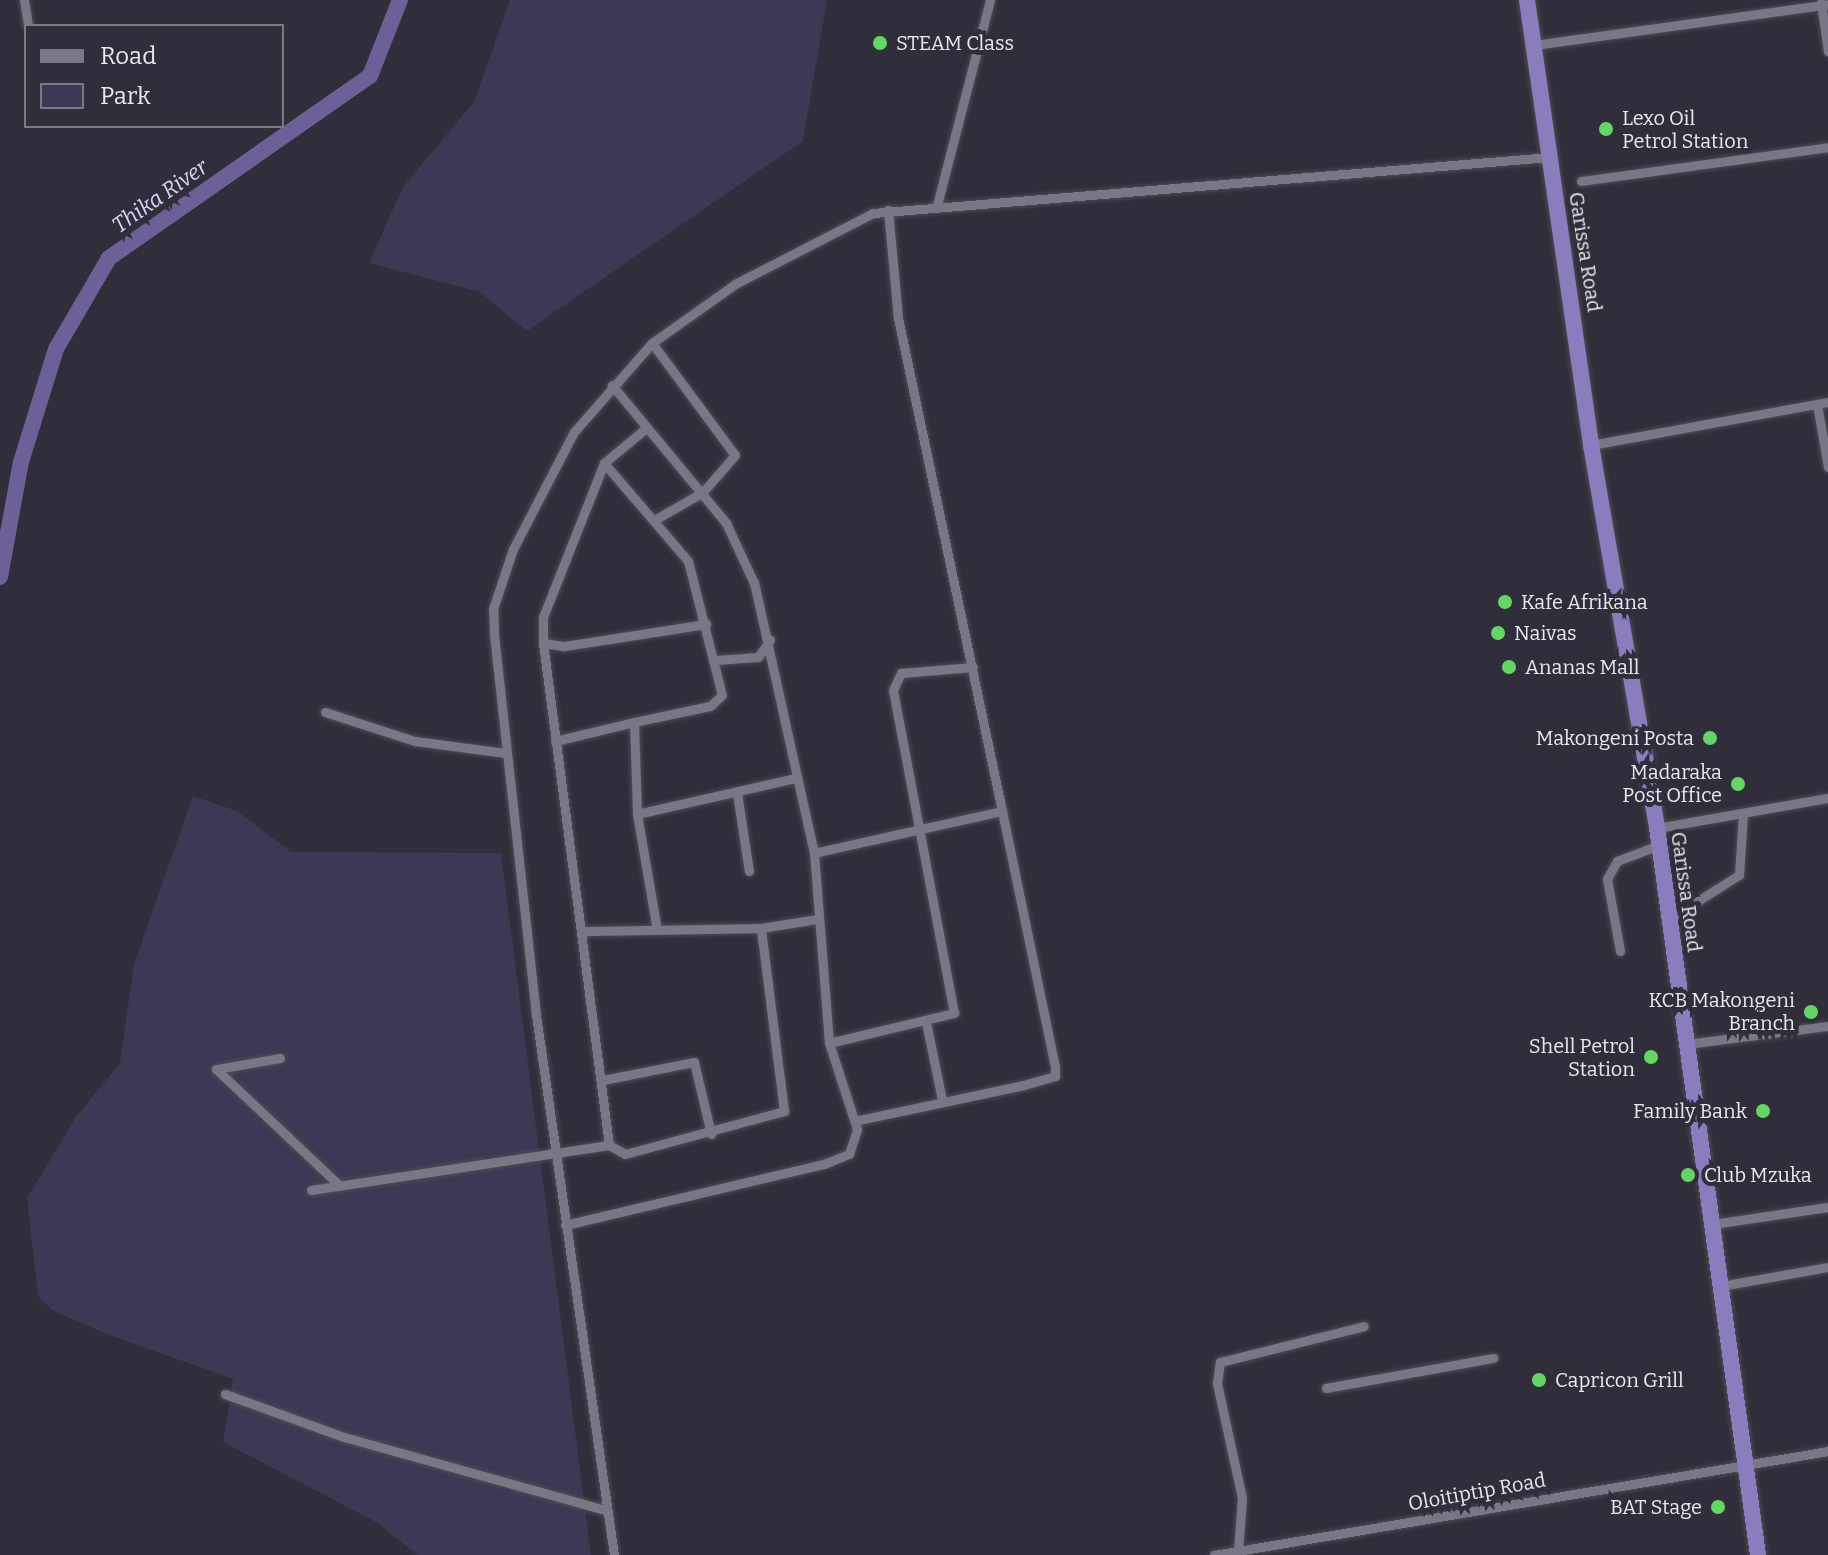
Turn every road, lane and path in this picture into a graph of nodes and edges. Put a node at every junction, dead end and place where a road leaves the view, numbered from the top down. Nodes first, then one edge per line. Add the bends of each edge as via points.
1 (24, 0) edge
2 (990, 0) edge
3 (1527, 0) edge
4 (1825, 3) edge
5 (28, 24) edge
6 (1534, 45) junction
7 (1828, 51) edge
8 (1828, 147) edge
9 (1550, 157) junction
10 (1581, 181) dead end
11 (937, 205) junction
12 (888, 210) junction
13 (652, 343) junction
14 (612, 385) junction
15 (1828, 402) edge
16 (1817, 404) junction
17 (646, 428) junction
18 (1591, 445) junction
19 (604, 463) junction
20 (1828, 467) edge
21 (703, 492) junction
22 (656, 519) junction
23 (706, 624) junction
24 (770, 634) junction
25 (543, 643) junction
26 (716, 660) junction
27 (973, 667) junction
28 (325, 712) dead end
29 (634, 722) junction
30 (555, 741) junction
31 (505, 753) junction
32 (796, 778) junction
33 (737, 793) junction
34 (1828, 798) edge
35 (1002, 811) junction
36 (1743, 813) junction
37 (637, 814) junction
38 (921, 833) junction
39 (1658, 836) junction
40 (814, 853) junction
41 (749, 871) dead end
42 (818, 919) junction
43 (1669, 919) junction
44 (656, 924) junction
45 (761, 928) junction
46 (581, 931) junction
47 (1620, 951) dead end
48 (926, 1022) junction
49 (1828, 1026) edge
50 (829, 1043) junction
51 (1687, 1044) junction
52 (280, 1058) dead end
53 (603, 1080) junction
54 (942, 1100) junction
55 (855, 1121) junction
56 (711, 1134) junction
57 (609, 1145) junction
58 (555, 1157) junction
59 (339, 1185) junction
60 (311, 1190) dead end
61 (1828, 1207) edge
62 (1713, 1224) junction
63 (565, 1225) junction
64 (1828, 1267) edge
65 (1721, 1286) junction
66 (1364, 1326) dead end
67 (1493, 1358) dead end
68 (1326, 1388) dead end
69 (225, 1394) dead end
70 (1828, 1451) edge
71 (1745, 1464) junction
72 (605, 1510) junction
73 (1238, 1551) junction
74 (614, 1555) edge
75 (1214, 1555) edge
76 (1758, 1555) edge

1 - 5 street
2 - 11 street
3 - 6 highway, Garissa Road
4 - 6 street
4 - 7 street
6 - 9 highway, Garissa Road
8 - 10 street
9 - 11 street
9 - 18 highway, Garissa Road
11 - 12 street
12 - 13 street via 811,240
12 - 27 street via 898,318
13 - 14 street
13 - 21 street via 735,455
14 - 17 street
14 - 31 street via 546,479 501,581 493,609
15 - 16 street
16 - 18 street
16 - 20 street
17 - 19 street
17 - 21 street
18 - 39 highway, Garissa Road
19 - 22 street
19 - 25 street via 543,617
21 - 22 street
21 - 24 street via 746,561
22 - 23 street via 688,561
23 - 25 street via 564,646
23 - 26 street
24 - 26 street via 758,657
24 - 32 street
25 - 30 street
26 - 29 street via 719,702
27 - 35 street
27 - 38 street via 895,680
28 - 31 street via 415,741
29 - 30 street
29 - 37 street
30 - 46 street
31 - 58 street
32 - 33 street
32 - 40 street
33 - 37 street
33 - 41 street
34 - 36 street
35 - 38 street
35 - 54 street via 1055,1076
36 - 39 street
36 - 43 street via 1739,875
37 - 44 street
38 - 40 street
38 - 48 street via 954,1013
39 - 43 highway, Garissa Road
39 - 47 street via 1617,861 1607,879
40 - 42 street
42 - 45 street
42 - 50 street
43 - 51 highway, Garissa Road
44 - 45 street
44 - 46 street
45 - 56 street via 784,1111
46 - 53 street
48 - 50 street
48 - 54 street
49 - 51 street
50 - 55 street
51 - 62 highway, Garissa Road
52 - 59 street via 216,1069
53 - 56 street via 694,1062
53 - 57 street
54 - 55 street
55 - 63 street via 855,1146 842,1158
56 - 57 street via 625,1154
57 - 58 street
58 - 59 street via 422,1168
58 - 63 street
59 - 60 street
61 - 62 street
62 - 65 highway, Garissa Road
63 - 72 street
64 - 65 street
65 - 71 highway, Garissa Road
66 - 73 street via 1220,1362 1217,1383 1242,1498
67 - 68 street
69 - 72 street via 344,1437
70 - 71 street, Oloitiptip Road
71 - 73 street, Oloitiptip Road
71 - 76 highway, Garissa Road
72 - 74 street
73 - 75 street, Oloitiptip Road

